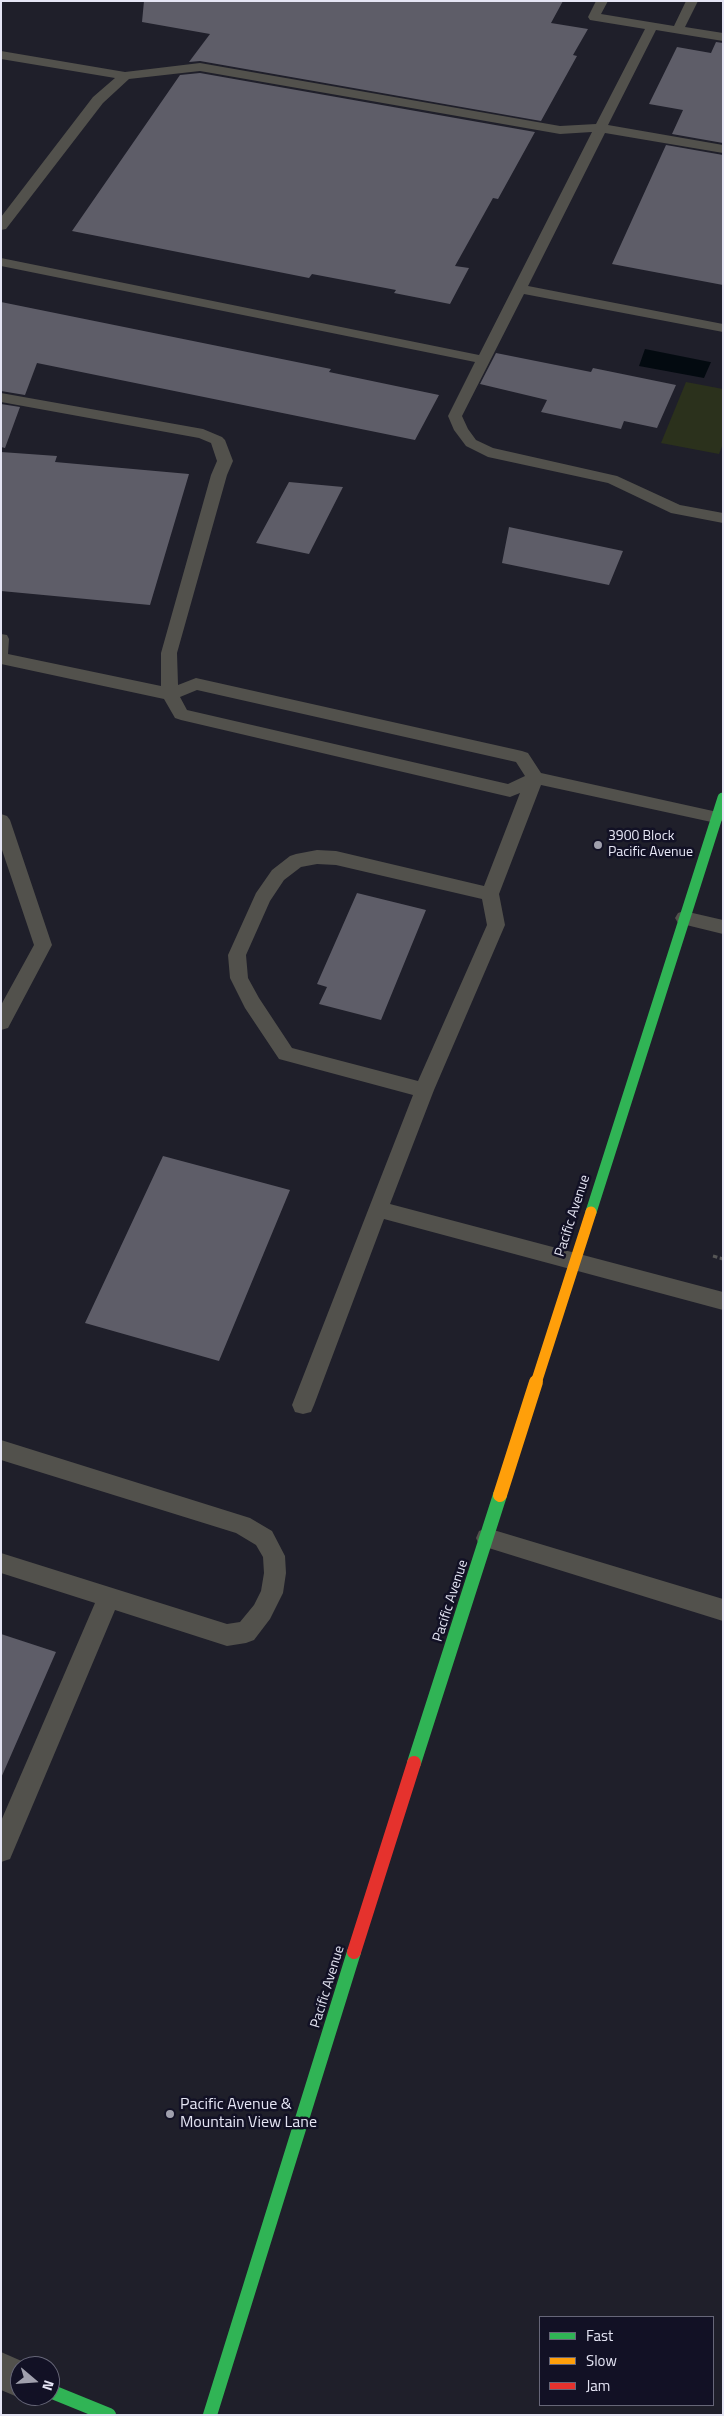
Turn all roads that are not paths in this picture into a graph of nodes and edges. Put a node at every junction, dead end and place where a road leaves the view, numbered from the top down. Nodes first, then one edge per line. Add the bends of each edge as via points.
1 (602, 1) edge
2 (692, 1) edge
3 (652, 26) junction
4 (678, 30) junction
5 (723, 37) edge
6 (1, 55) edge
7 (125, 76) junction
8 (600, 128) junction
9 (723, 149) edge
10 (1, 226) edge
11 (1, 262) edge
12 (520, 288) junction
13 (723, 328) edge
14 (484, 360) junction
15 (1, 397) edge
16 (723, 518) edge
17 (1, 639) edge
18 (1, 652) edge
19 (1, 658) edge
20 (170, 694) junction
21 (535, 778) junction
22 (723, 798) edge
23 (716, 817) junction
24 (1, 820) edge
25 (490, 894) junction
26 (684, 918) junction
27 (723, 927) edge
28 (1, 1023) edge
29 (424, 1090) junction
30 (378, 1209) junction
31 (574, 1262) junction
32 (723, 1301) edge
33 (304, 1404) dead end
34 (1, 1450) edge
35 (487, 1538) junction
36 (1, 1563) edge
37 (109, 1597) junction
38 (723, 1610) edge
39 (1, 1850) edge
40 (60, 2395) edge
41 (109, 2415) edge
42 (210, 2415) edge

1 - 3 lane via 594,17
2 - 4 lane
3 - 4 lane
3 - 8 lane
4 - 5 lane
6 - 7 lane
7 - 8 lane via 200,67 560,130
7 - 10 lane via 98,100
8 - 9 lane
8 - 12 lane
11 - 14 lane
12 - 13 lane
12 - 14 lane
14 - 16 lane via 455,416 471,443 488,452 612,480 676,509
15 - 20 lane via 203,434 216,440 225,461 169,653
17 - 18 lane
19 - 20 lane
20 - 21 lane via 196,684 522,757
20 - 21 lane via 181,714 510,791
21 - 23 lane
21 - 25 lane
22 - 23 main road, Pacific Avenue
23 - 26 main road, Pacific Avenue
24 - 28 lane via 43,945
25 - 29 lane via 496,925
25 - 29 lane via 336,858 296,861 278,875 262,898 237,954 239,978 286,1054
26 - 27 lane
26 - 31 main road, Pacific Avenue
29 - 30 lane
30 - 31 lane
30 - 33 lane
31 - 32 lane
31 - 35 main road, Pacific Avenue
34 - 37 lane via 242,1525 264,1538 274,1556 272,1593 246,1632 227,1635
35 - 38 lane
35 - 42 main road, Pacific Avenue
36 - 37 lane
37 - 39 lane
40 - 41 main road

